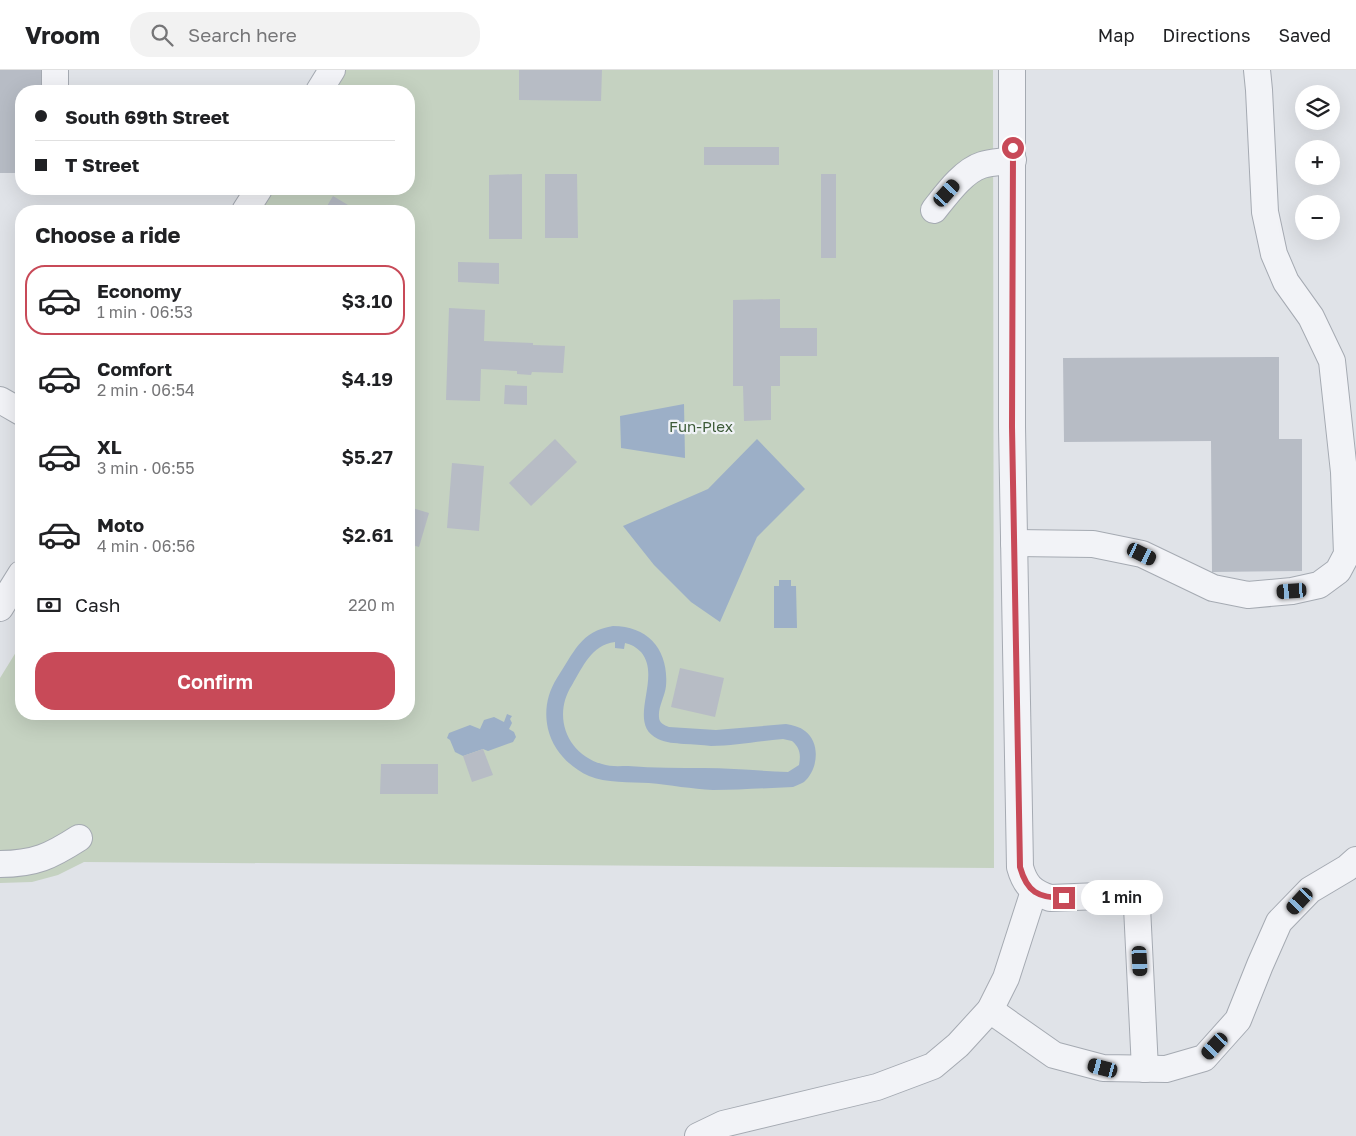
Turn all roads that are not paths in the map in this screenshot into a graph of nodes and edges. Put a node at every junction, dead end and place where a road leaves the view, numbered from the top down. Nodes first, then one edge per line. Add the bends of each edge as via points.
1 (55, 70) edge
2 (332, 70) edge
3 (1012, 70) edge
4 (1257, 70) edge
5 (55, 85) edge
6 (323, 85) edge
7 (1013, 160) junction
8 (934, 210) dead end
9 (0, 400) edge
10 (1346, 403) edge
11 (15, 409) edge
12 (1014, 543) junction
13 (15, 584) edge
14 (0, 608) edge
15 (79, 838) dead end
16 (1356, 860) edge
17 (0, 864) edge
18 (1034, 891) junction
19 (990, 1010) junction
20 (1146, 1068) junction
21 (698, 1136) edge

1 - 5 street
2 - 6 street
3 - 7 street
4 - 10 street via 1265,212 1274,254 1286,282 1311,317 1332,361
7 - 8 street via 980,166 960,178
7 - 12 street
9 - 11 street
10 - 12 street via 1347,554 1338,571 1319,585 1248,595 1213,588 1142,554 1093,544
12 - 18 street via 1020,867 1023,878
13 - 14 street
15 - 17 street via 38,860
16 - 20 street via 1310,890 1279,922 1238,1020 1204,1058 1166,1068
18 - 19 street via 1006,978
18 - 20 street via 1050,898 1124,895 1138,908
19 - 20 street via 1054,1055 1103,1068
19 - 21 street via 934,1066 877,1086 723,1124

